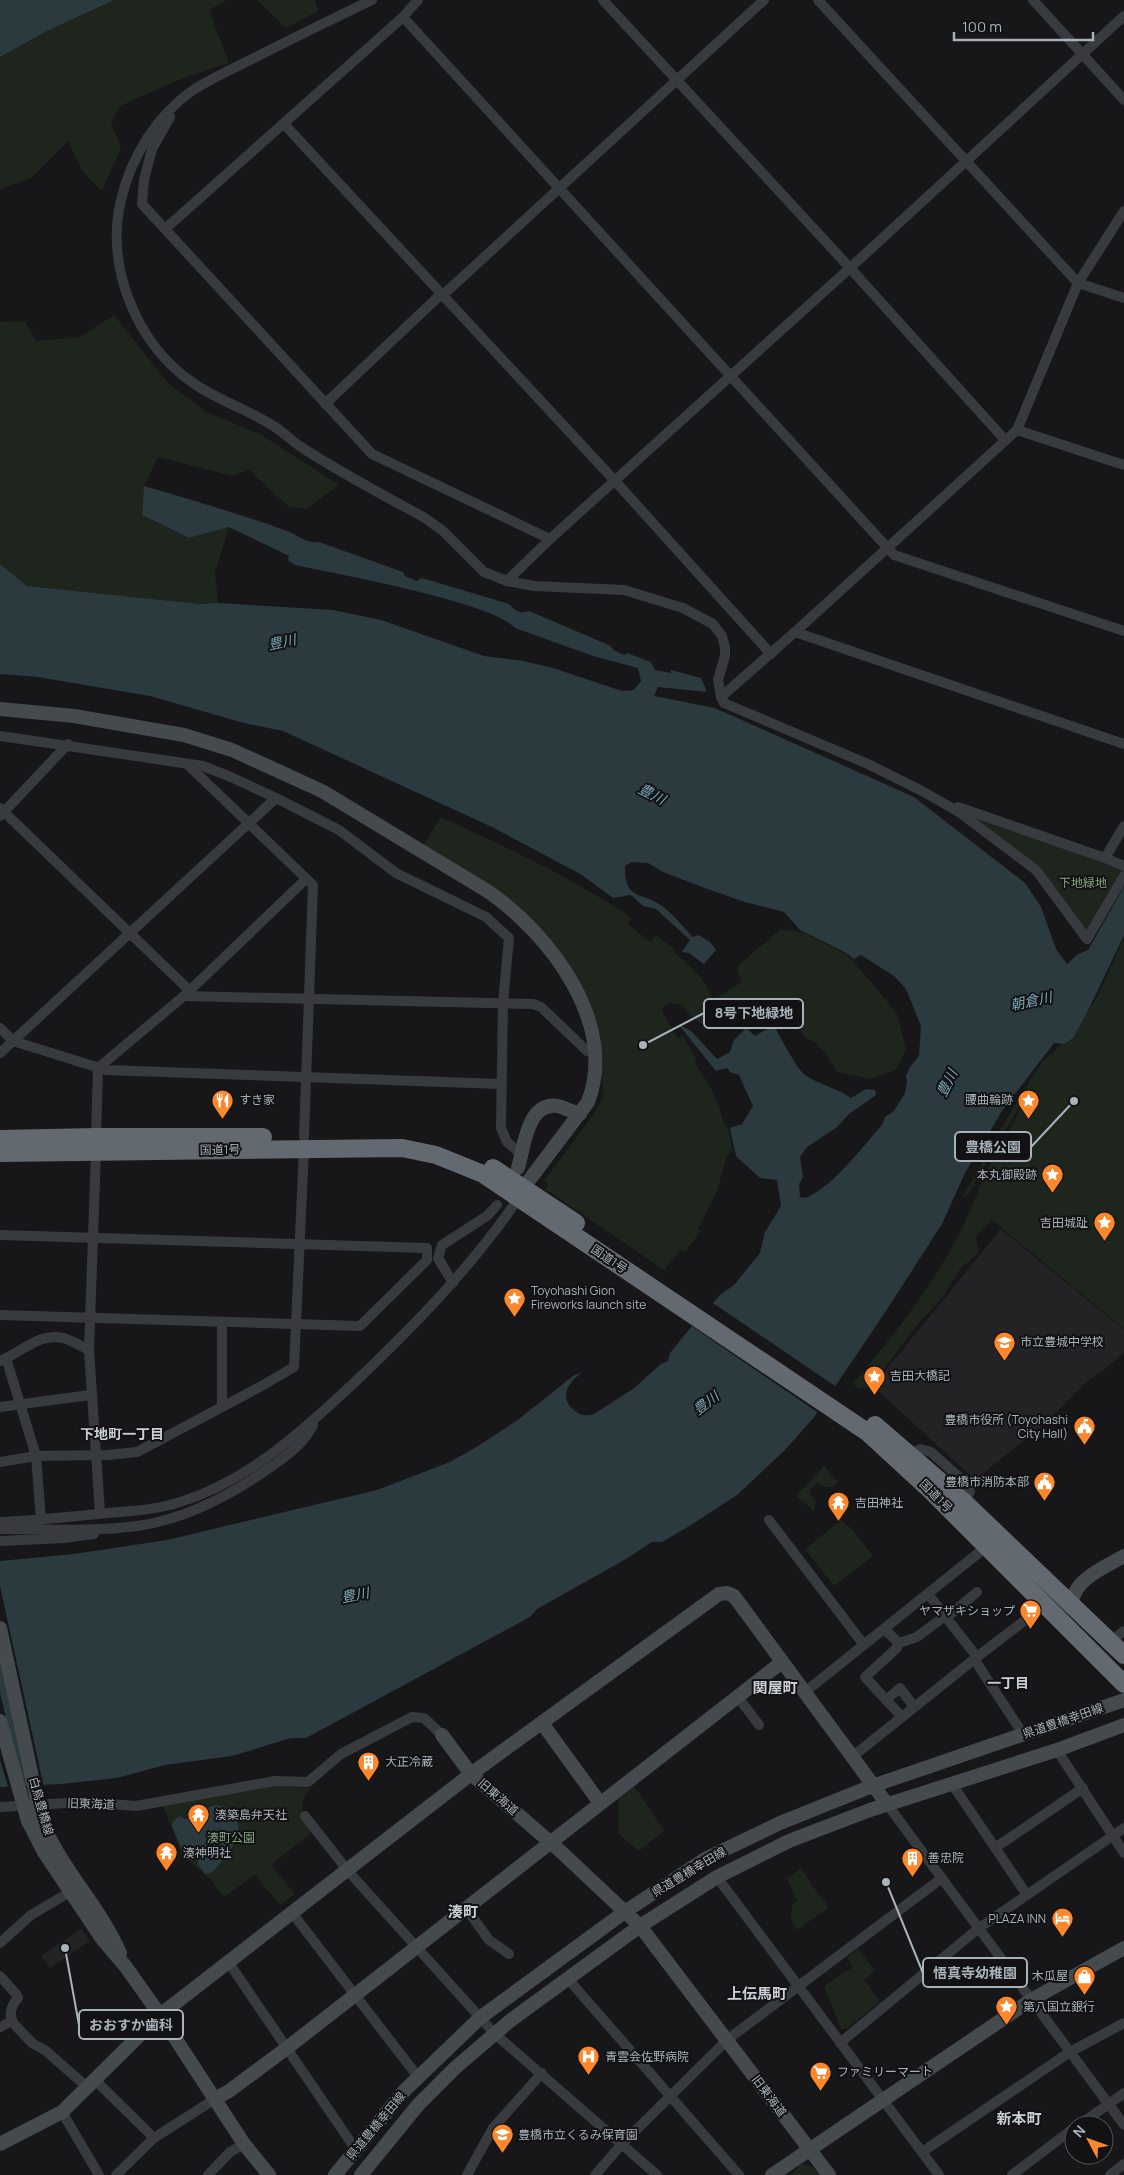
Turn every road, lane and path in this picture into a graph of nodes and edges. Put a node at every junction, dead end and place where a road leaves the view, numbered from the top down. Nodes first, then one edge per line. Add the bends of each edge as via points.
1 (372, 0) edge
2 (418, 0) edge
3 (603, 0) edge
4 (764, 0) edge
5 (818, 0) edge
6 (1033, 0) edge
7 (1124, 16) edge
8 (403, 17) junction
9 (1083, 54) junction
10 (677, 80) junction
11 (1124, 100) edge
12 (174, 107) junction
13 (284, 124) junction
14 (966, 161) junction
15 (560, 188) junction
16 (1124, 210) edge
17 (165, 229) junction
18 (850, 268) junction
19 (1078, 283) junction
20 (443, 295) junction
21 (1124, 298) edge
22 (731, 375) junction
23 (325, 404) junction
24 (1017, 430) junction
25 (1005, 440) junction
26 (1124, 465) edge
27 (615, 481) junction
28 (550, 539) junction
29 (888, 548) junction
30 (507, 581) junction
31 (1124, 631) edge
32 (795, 632) junction
33 (771, 654) junction
34 (721, 697) junction
35 (0, 709) edge
36 (0, 736) edge
37 (68, 744) junction
38 (1124, 744) edge
39 (188, 765) junction
40 (276, 798) junction
41 (939, 800) junction
42 (1, 812) edge
43 (248, 824) junction
44 (1124, 826) edge
45 (1105, 858) junction
46 (1124, 866) edge
47 (1124, 876) edge
48 (306, 879) junction
49 (130, 933) junction
50 (187, 993) junction
51 (309, 1000) junction
52 (503, 1003) junction
53 (0, 1028) edge
54 (13, 1041) junction
55 (594, 1052) junction
56 (0, 1053) edge
57 (98, 1068) junction
58 (305, 1076) junction
59 (501, 1084) junction
60 (580, 1114) junction
61 (0, 1139) edge
62 (304, 1143) junction
63 (96, 1144) junction
64 (0, 1153) edge
65 (520, 1162) joint
66 (525, 1196) junction
67 (498, 1205) dead end
68 (0, 1235) edge
69 (93, 1237) junction
70 (300, 1244) junction
71 (453, 1283) junction
72 (0, 1316) edge
73 (89, 1318) junction
74 (222, 1323) junction
75 (296, 1325) junction
76 (89, 1350) junction
77 (3, 1360) edge
78 (90, 1395) junction
79 (20, 1404) junction
80 (0, 1407) edge
81 (222, 1407) junction
82 (847, 1412) junction
83 (317, 1417) junction
84 (95, 1454) junction
85 (36, 1456) junction
86 (0, 1462) edge
87 (100, 1513) junction
88 (41, 1520) junction
89 (769, 1520) dead end
90 (0, 1522) edge
91 (94, 1528) junction
92 (0, 1529) edge
93 (0, 1541) edge
94 (986, 1547) junction
95 (1124, 1556) edge
96 (978, 1592) dead end
97 (928, 1594) junction
98 (1072, 1604) junction
99 (1045, 1605) junction
100 (945, 1617) junction
101 (0, 1628) edge
102 (884, 1629) junction
103 (1117, 1636) edge
104 (897, 1643) junction
105 (864, 1645) junction
106 (1124, 1655) edge
107 (975, 1658) junction
108 (782, 1662) junction
109 (1124, 1684) edge
110 (805, 1692) junction
111 (738, 1697) junction
112 (886, 1700) junction
113 (1124, 1700) edge
114 (914, 1707) junction
115 (902, 1717) junction
116 (0, 1720) edge
117 (542, 1723) junction
118 (759, 1725) dead end
119 (1124, 1725) edge
120 (1023, 1734) junction
121 (442, 1735) joint
122 (1057, 1750) junction
123 (852, 1757) junction
124 (471, 1774) junction
125 (952, 1784) junction
126 (872, 1786) junction
127 (1083, 1788) junction
128 (23, 1803) junction
129 (38, 1803) junction
130 (600, 1803) junction
131 (887, 1804) junction
132 (0, 1807) edge
133 (305, 1816) dead end
134 (1124, 1828) edge
135 (1114, 1835) junction
136 (550, 1842) junction
137 (995, 1848) junction
138 (1124, 1854) edge
139 (348, 1871) junction
140 (717, 1877) junction
141 (942, 1878) junction
142 (70, 1892) junction
143 (1026, 1895) junction
144 (466, 1908) junction
145 (626, 1911) junction
146 (293, 1914) junction
147 (640, 1926) junction
148 (979, 1928) junction
149 (0, 1943) edge
150 (416, 1947) junction
151 (1124, 1948) edge
152 (509, 1954) dead end
153 (229, 1963) junction
154 (126, 1967) junction
155 (0, 1976) edge
156 (568, 1979) junction
157 (798, 1987) junction
158 (355, 1995) junction
159 (1031, 2000) junction
160 (160, 2015) junction
161 (481, 2017) junction
162 (12, 2021) junction
163 (1124, 2023) edge
164 (0, 2027) edge
165 (495, 2034) junction
166 (727, 2040) junction
167 (840, 2044) junction
168 (287, 2048) junction
169 (1070, 2052) junction
170 (542, 2073) junction
171 (418, 2077) junction
172 (91, 2083) junction
173 (1124, 2093) edge
174 (670, 2096) junction
175 (215, 2099) junction
176 (883, 2100) junction
177 (1108, 2103) junction
178 (62, 2112) junction
179 (1092, 2115) edge
180 (1124, 2125) edge
181 (1064, 2136) edge
182 (154, 2138) junction
183 (0, 2144) edge
184 (244, 2144) junction
185 (622, 2144) junction
186 (810, 2149) junction
187 (356, 2150) junction
188 (922, 2152) junction
189 (1124, 2164) edge
190 (99, 2175) edge
191 (116, 2175) edge
192 (208, 2175) edge
193 (269, 2175) edge
194 (335, 2175) edge
195 (361, 2175) edge
196 (467, 2175) edge
197 (595, 2175) edge
198 (657, 2175) edge
199 (739, 2175) edge
200 (772, 2175) edge
201 (829, 2175) edge
202 (939, 2175) edge
203 (1012, 2175) edge
204 (1110, 2175) edge

1 - 12 street via 223,74 193,91
2 - 8 street
3 - 10 street
4 - 10 street
5 - 14 street
6 - 9 street
7 - 9 street
8 - 13 street
8 - 15 street
9 - 11 street
9 - 14 street
10 - 15 street
10 - 18 street
12 - 17 street via 152,149 143,188 142,204
12 - 30 street via 143,144 132,165 118,212 116,238 123,281 135,314 150,340 191,382 275,427 308,451 425,518 443,531 484,572
13 - 17 street
13 - 20 street
14 - 18 street
14 - 19 street
15 - 20 street
15 - 22 street
16 - 19 street
17 - 23 street
18 - 22 street
18 - 25 street
19 - 21 street
19 - 24 street
20 - 23 street
20 - 27 street
22 - 27 street
22 - 29 street
23 - 28 street via 372,454
24 - 25 street
24 - 26 street
25 - 29 street
27 - 28 street
27 - 33 street
28 - 30 street
29 - 31 street via 894,555
29 - 32 street
30 - 34 street via 534,586 624,590 696,614 713,624 722,636 725,656 718,680
32 - 33 street
32 - 38 street
33 - 34 street
34 - 41 street via 724,703 868,764
35 - 55 street via 74,716 184,735 232,750 322,791 489,892 529,924 544,941 582,1003 589,1021
36 - 37 street
37 - 39 street
37 - 42 street
39 - 40 street via 203,766
39 - 43 street
40 - 43 street
40 - 52 street via 339,830 396,873 486,917 499,928 508,938
41 - 45 street
41 - 47 street via 1036,870 1087,939
42 - 49 street
43 - 48 street
43 - 49 street
44 - 45 street
45 - 46 street
48 - 50 street
48 - 51 street via 313,885
49 - 50 street
49 - 54 street
50 - 51 street
50 - 57 street
51 - 52 street
51 - 58 street
52 - 55 street via 541,1007 586,1051
52 - 59 street
53 - 54 street
54 - 56 street
54 - 57 street
55 - 60 street via 594,1086
57 - 58 street
57 - 63 street
58 - 59 street
58 - 62 street
59 - 65 street via 501,1128
60 - 65 street via 557,1106 542,1108 530,1125
60 - 66 street
61 - 63 highway, 国道1号
62 - 63 highway, 国道1号
62 - 66 highway, 国道1号 via 402,1148 436,1155
62 - 70 street
63 - 64 highway, 国道1号
63 - 69 street
66 - 71 street
66 - 82 highway, 国道1号
67 - 71 street via 487,1216 442,1245 438,1258
68 - 69 street
69 - 70 street
69 - 73 street
70 - 75 street
70 - 75 street via 427,1248 427,1260 360,1326
71 - 83 street
72 - 73 street
73 - 74 street
73 - 76 street
74 - 75 street
74 - 81 street
75 - 81 street via 294,1367
76 - 77 street via 62,1337 48,1338 34,1342
76 - 78 street
77 - 79 street
78 - 79 street
78 - 84 street
79 - 80 street
79 - 85 street
81 - 84 street via 137,1452
82 - 94 highway, 国道1号
82 - 98 highway, 国道1号 via 911,1454
83 - 87 street via 271,1456 217,1487 178,1503
83 - 91 street via 289,1455 218,1499 138,1526
84 - 85 street
84 - 87 street
85 - 86 street
85 - 88 street
87 - 88 street
88 - 90 street
89 - 105 street
91 - 92 street
91 - 93 street via 94,1534
94 - 97 street
94 - 99 highway, 国道1号
95 - 98 street via 1092,1575 1074,1592
96 - 100 street
97 - 100 street
97 - 102 street
98 - 103 highway, 国道1号
99 - 107 street
99 - 109 highway, 国道1号
100 - 104 street via 917,1637
100 - 107 street
101 - 129 street, 白鳥豊橋線
102 - 104 street
102 - 105 street
103 - 106 highway, 国道1号
104 - 112 street via 897,1648 865,1677
105 - 110 street
107 - 114 street
107 - 120 street
108 - 110 street
108 - 111 street
108 - 117 street via 734,1596 719,1594
110 - 123 street
111 - 118 street
111 - 130 street
112 - 114 street via 900,1688
112 - 115 street
113 - 120 street, 県道豊橋幸田線
114 - 115 street
115 - 123 street
116 - 128 street, 白鳥豊橋線
117 - 124 street
117 - 130 street
119 - 122 street, 県道豊橋幸田線
120 - 126 street, 県道豊橋幸田線
121 - 124 street, 旧東海道
121 - 129 street, 旧東海道 via 418,1716 341,1754 308,1782 275,1781 136,1806
122 - 125 street, 県道豊橋幸田線
122 - 127 street
123 - 126 street
124 - 136 street, 旧東海道
124 - 139 street, 旧東海道
125 - 131 street, 県道豊橋幸田線
125 - 137 street
126 - 131 street
126 - 145 street, 県道豊橋幸田線 via 780,1823 706,1859
127 - 135 street
127 - 137 street
128 - 129 street, 旧東海道
128 - 132 street, 旧東海道
128 - 142 street, 白鳥豊橋線 via 35,1837
129 - 154 street, 白鳥豊橋線 via 51,1842 112,1934
130 - 136 street
131 - 140 street, 県道豊橋幸田線 via 790,1841
131 - 141 street
133 - 139 street
134 - 135 street
135 - 138 street
135 - 143 street
136 - 144 street
136 - 145 street, 旧東海道
137 - 143 street
139 - 146 street, 旧東海道
139 - 150 street
140 - 147 street, 県道豊橋幸田線
140 - 157 street
141 - 148 street
141 - 157 street
142 - 149 street via 31,1916
142 - 154 street, 白鳥豊橋線 via 102,1940
143 - 148 street
144 - 150 street
144 - 152 street via 489,1940
145 - 147 street, 旧東海道
145 - 161 street, 県道豊橋幸田線
146 - 153 street, 旧東海道
146 - 158 street
147 - 156 street, 県道豊橋幸田線
147 - 166 street, 旧東海道
148 - 159 street
148 - 167 street
150 - 158 street
150 - 161 street
151 - 159 street
153 - 160 street, 旧東海道
153 - 168 street
154 - 160 street, 白鳥豊橋線
155 - 162 street via 18,1998 11,2010
156 - 165 street, 県道豊橋幸田線
156 - 174 street
157 - 166 street
157 - 167 street
158 - 168 street
158 - 171 street
159 - 169 street
159 - 176 street
160 - 172 street, 旧東海道
160 - 175 street, 白鳥豊橋線
161 - 165 street
161 - 171 street, 県道豊橋幸田線
162 - 164 street
162 - 172 street via 22,2034
163 - 169 street
165 - 170 street
165 - 195 street, 県道豊橋幸田線 via 418,2104
166 - 174 street
166 - 186 street, 旧東海道
167 - 176 street
168 - 175 street
168 - 187 street
169 - 177 street
169 - 188 street
170 - 185 street
170 - 196 street via 493,2128
171 - 187 street, 県道豊橋幸田線
172 - 178 street, 旧東海道
172 - 182 street
173 - 177 street
174 - 185 street
174 - 199 street
175 - 182 street
175 - 184 street, 白鳥豊橋線
176 - 186 street
176 - 188 street
177 - 179 street
177 - 180 street
178 - 183 street, 旧東海道
178 - 190 street
181 - 203 street
182 - 191 street
184 - 192 street via 230,2152
184 - 193 street, 白鳥豊橋線
185 - 197 street
185 - 198 street
186 - 200 street
186 - 201 street, 旧東海道
187 - 194 street, 県道豊橋幸田線
188 - 202 street
189 - 204 street

